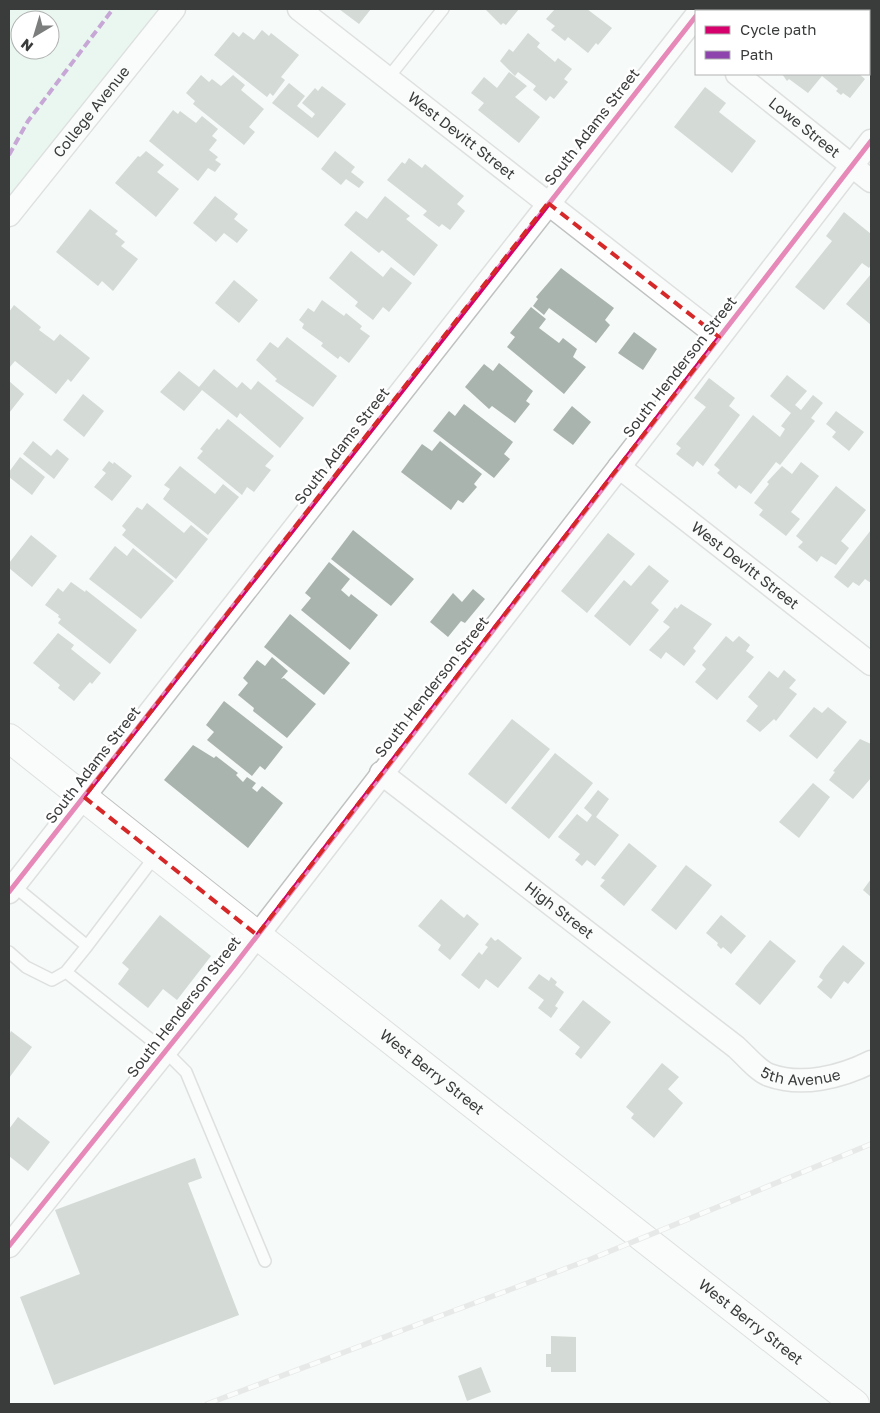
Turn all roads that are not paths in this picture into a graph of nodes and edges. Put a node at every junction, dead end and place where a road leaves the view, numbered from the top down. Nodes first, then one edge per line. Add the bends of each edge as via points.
1 (174, 9) edge
2 (298, 9) edge
3 (443, 9) edge
4 (692, 29) edge
5 (738, 75) edge
6 (388, 78) junction
7 (871, 141) edge
8 (852, 166) junction
9 (871, 181) edge
10 (548, 203) junction
11 (9, 215) edge
12 (719, 338) junction
13 (619, 467) junction
14 (871, 664) edge
15 (9, 738) edge
16 (381, 773) junction
17 (84, 798) junction
18 (156, 855) junction
19 (11, 889) edge
20 (257, 935) junction
21 (87, 946) junction
22 (9, 952) edge
23 (66, 972) junction
24 (736, 1047) joint
25 (165, 1051) junction
26 (871, 1062) edge
27 (9, 1246) edge
28 (265, 1262) dead end
29 (855, 1404) edge

1 - 11 street, College Avenue
2 - 6 street, West Devitt Street
3 - 6 lane
4 - 10 street, South Adams Street
5 - 8 street, Lowe Street
6 - 10 street, West Devitt Street
7 - 8 street, South Henderson Street
8 - 9 street, Lowe Street
8 - 12 street, South Henderson Street
10 - 12 street, West Devitt Street
10 - 17 street, South Adams Street
12 - 13 street, South Henderson Street
13 - 14 street, West Devitt Street
13 - 16 street, South Henderson Street
15 - 17 main road, West Berry Street
16 - 20 street, South Henderson Street
16 - 24 street, High Street
17 - 18 main road, West Berry Street
17 - 19 street, South Adams Street
18 - 20 main road, West Berry Street
18 - 21 lane
19 - 21 lane
20 - 25 street, South Henderson Street
20 - 29 main road, West Berry Street
21 - 23 lane
22 - 23 lane via 26,967 52,980
23 - 25 lane
24 - 26 street, 5th Avenue via 768,1075 807,1081 852,1072
25 - 27 street, South Henderson Street
25 - 28 lane via 186,1072

